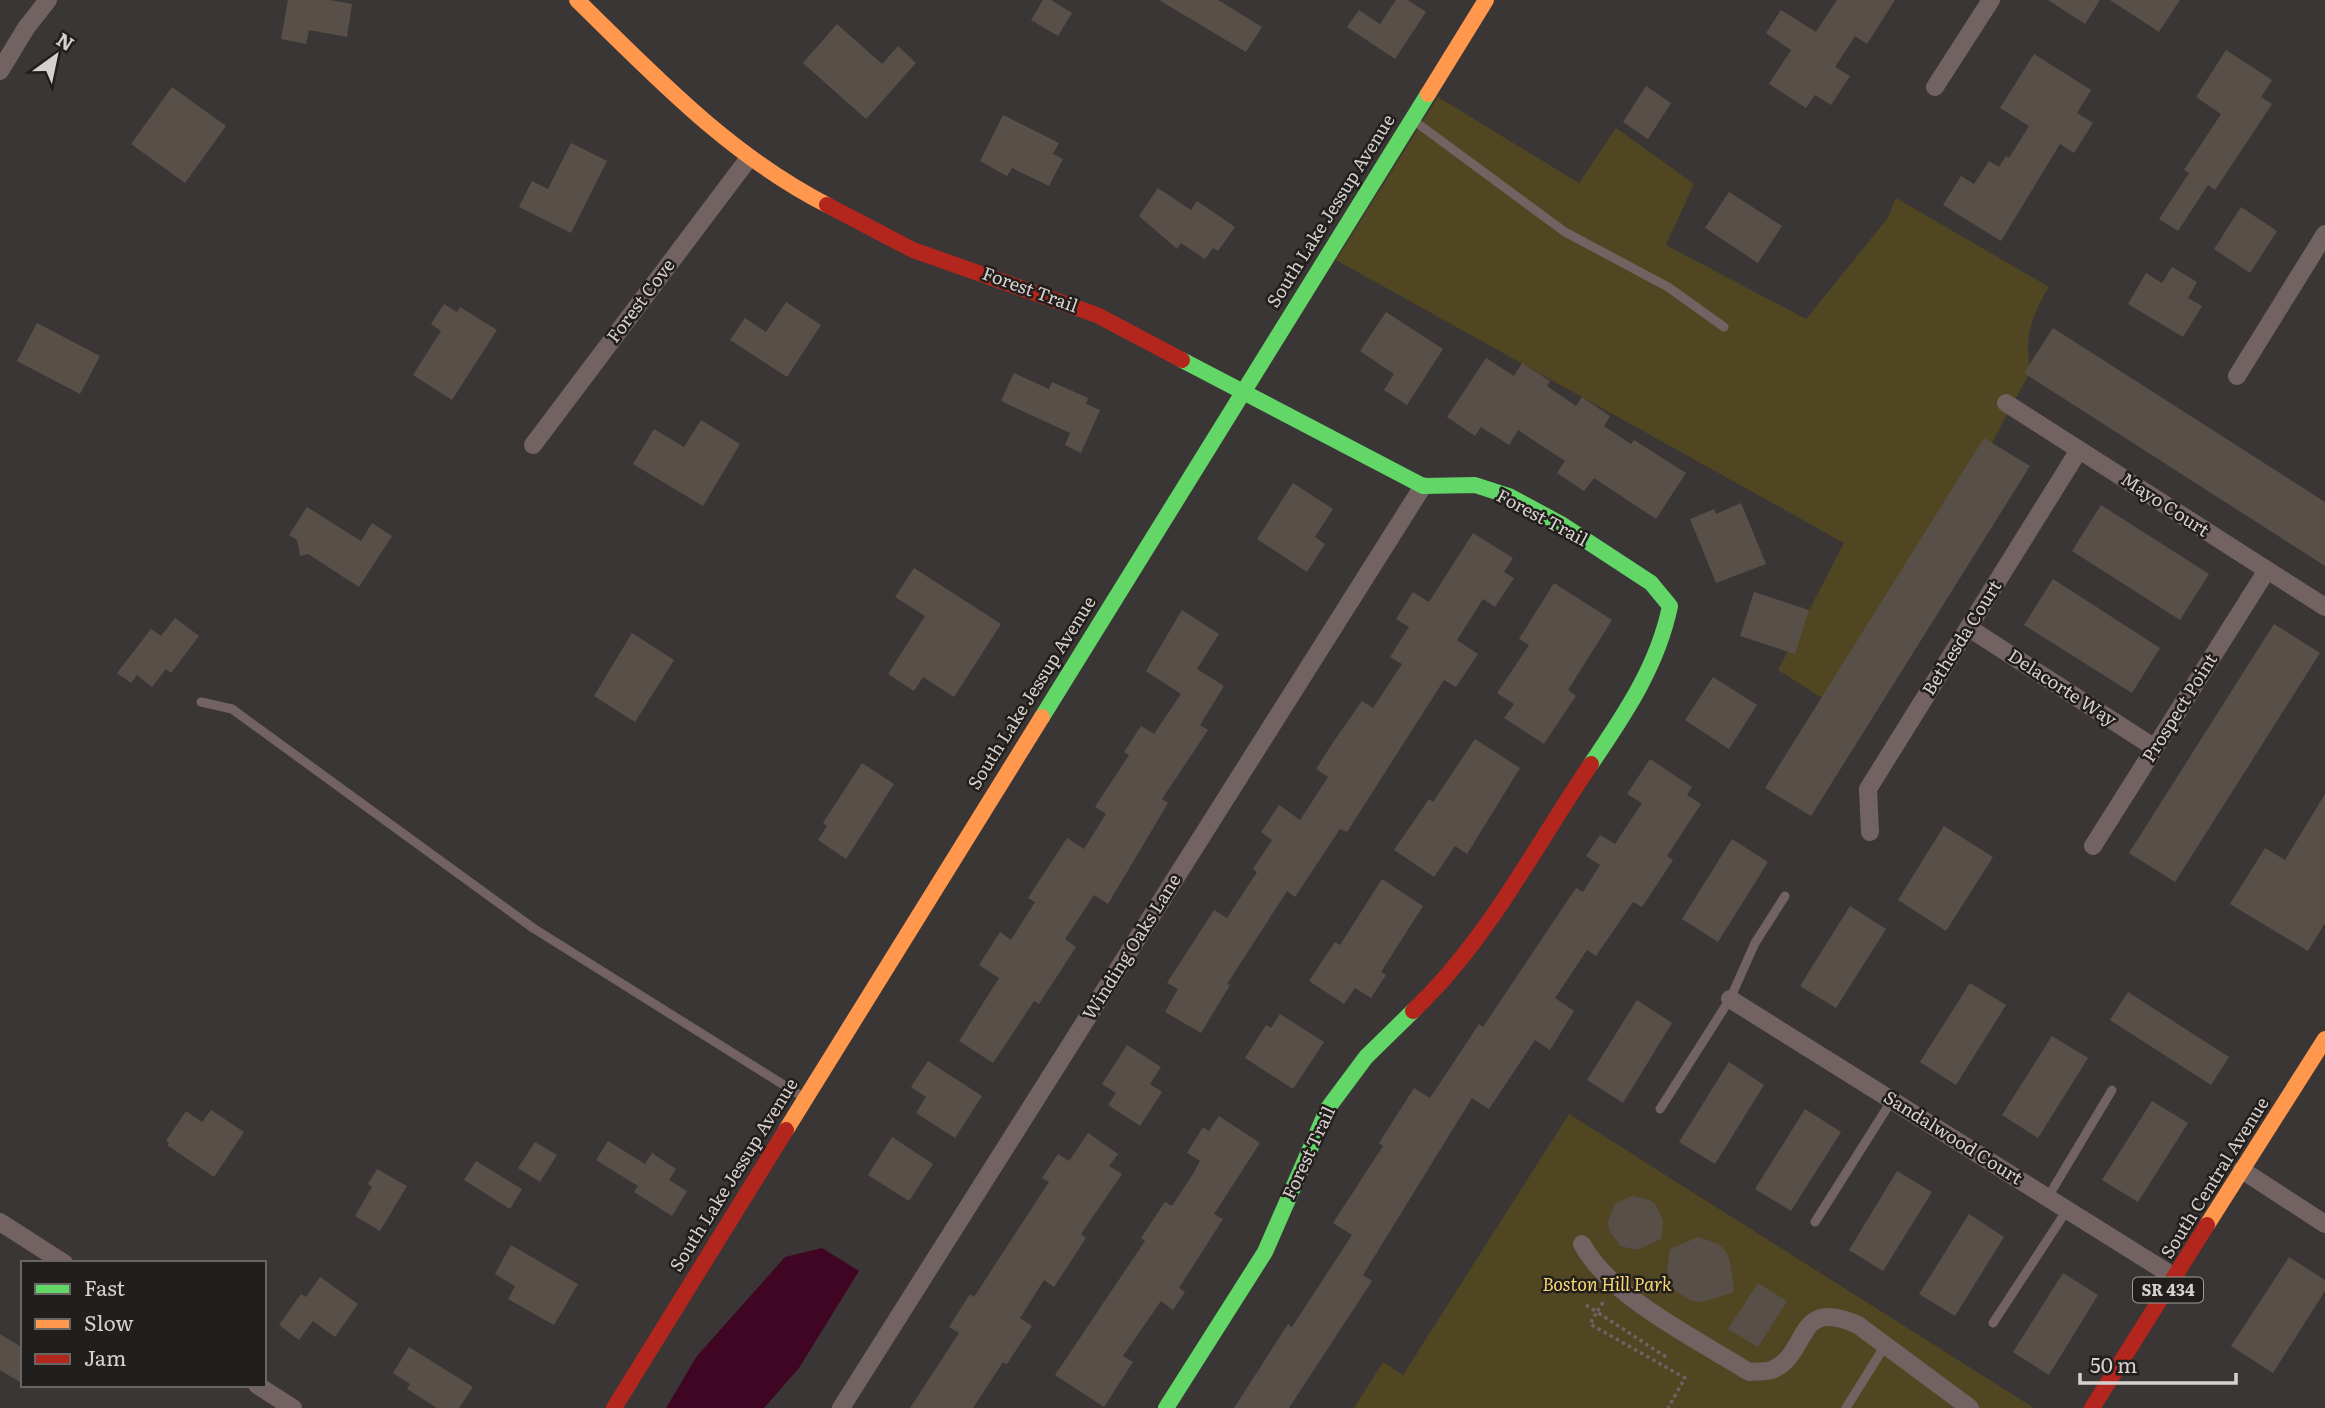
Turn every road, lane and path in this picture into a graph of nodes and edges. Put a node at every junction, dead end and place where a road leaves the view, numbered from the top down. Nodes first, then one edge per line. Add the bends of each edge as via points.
1 (48, 0) edge
2 (577, 0) edge
3 (1486, 0) edge
4 (1991, 0) edge
5 (0, 71) edge
6 (1935, 87) dead end
7 (1412, 119) junction
8 (749, 158) junction
9 (2325, 233) edge
10 (1724, 327) dead end
11 (2237, 376) dead end
12 (1242, 390) junction
13 (2006, 403) dead end
14 (533, 445) dead end
15 (2079, 450) junction
16 (1423, 486) junction
17 (2267, 570) junction
18 (2325, 607) edge
19 (1969, 628) junction
20 (201, 702) dead end
21 (2155, 748) junction
22 (1870, 832) dead end
23 (2093, 846) dead end
24 (1784, 896) dead end
25 (1730, 999) junction
26 (2325, 1039) edge
27 (2112, 1090) dead end
28 (804, 1098) junction
29 (1892, 1100) junction
30 (1660, 1109) dead end
31 (2242, 1170) junction
32 (2048, 1197) junction
33 (2067, 1210) junction
34 (0, 1222) edge
35 (1815, 1222) dead end
36 (2325, 1224) edge
37 (1582, 1244) dead end
38 (61, 1261) edge
39 (2176, 1278) junction
40 (1614, 1286) junction
41 (1586, 1305) dead end
42 (1597, 1312) junction
43 (1993, 1323) dead end
44 (1886, 1345) junction
45 (1665, 1357) dead end
46 (260, 1387) edge
47 (293, 1408) edge
48 (614, 1408) edge
49 (841, 1408) edge
50 (1166, 1408) edge
51 (1668, 1408) edge
52 (1846, 1408) edge
53 (1970, 1408) edge
54 (2092, 1408) edge

1 - 5 street
2 - 8 street, Forest Trail via 706,125
3 - 7 street, South Lake Jessup Avenue
4 - 6 street
7 - 10 lane via 1566,232 1668,288
7 - 12 street, South Lake Jessup Avenue
8 - 12 street, Forest Trail via 796,189 913,250 1097,315
8 - 14 street, Forest Cove
9 - 11 street
12 - 16 street, Forest Trail
12 - 28 street, South Lake Jessup Avenue
13 - 15 street, Mayo Court
15 - 17 street, Mayo Court
15 - 19 street, Bethesda Court
16 - 49 street, Winding Oaks Lane
16 - 50 street, Forest Trail via 1475,485 1509,496 1561,524 1651,583 1670,606 1668,623 1647,675 1476,943 1340,1088 1314,1134 1265,1251
17 - 18 street, Mayo Court
17 - 21 street, Prospect Point
19 - 21 street, Delacorte Way
19 - 22 street, Bethesda Court via 1868,789
20 - 28 lane via 232,709 533,928
21 - 23 street, Prospect Point
24 - 25 lane via 1755,943
25 - 29 street, Sandalwood Court
25 - 30 lane
26 - 31 street, South Central Avenue / SR 434
27 - 32 lane
28 - 48 street, South Lake Jessup Avenue
29 - 32 street, Sandalwood Court
29 - 35 lane
31 - 36 street
31 - 39 street, South Central Avenue / SR 434
32 - 33 street, Sandalwood Court
33 - 39 street, Sandalwood Court
33 - 43 lane
34 - 38 street
37 - 40 street
39 - 54 street, South Central Avenue / SR 434
40 - 42 path
40 - 44 street via 1749,1372 1772,1370 1819,1318 1838,1316
41 - 42 path
42 - 45 path
42 - 51 path via 1590,1324 1685,1378
44 - 52 lane
44 - 53 street
46 - 47 street

